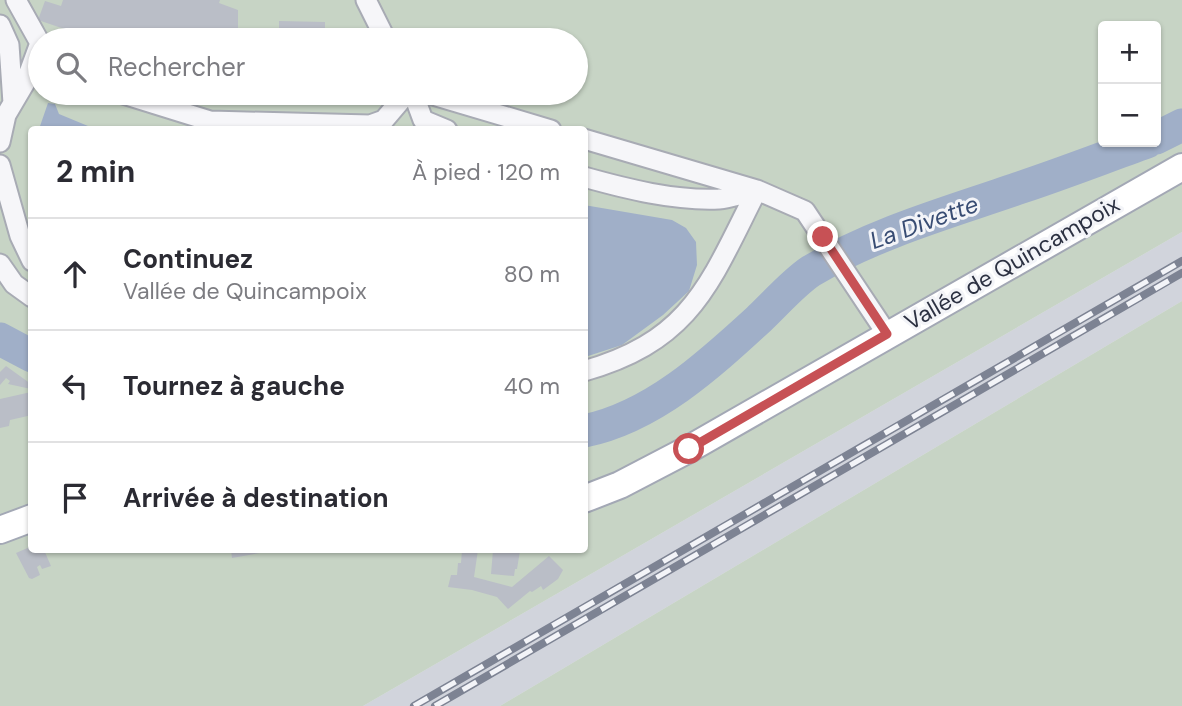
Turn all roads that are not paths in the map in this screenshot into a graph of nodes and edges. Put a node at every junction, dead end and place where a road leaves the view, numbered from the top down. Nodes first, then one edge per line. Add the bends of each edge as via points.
1 (16, 0) edge
2 (366, 0) edge
3 (0, 24) edge
4 (32, 28) edge
5 (380, 28) edge
6 (28, 76) edge
7 (13, 103) junction
8 (159, 105) edge
9 (397, 105) edge
10 (418, 105) edge
11 (467, 105) edge
12 (438, 126) edge
13 (537, 126) edge
14 (588, 140) edge
15 (0, 142) edge
16 (0, 165) edge
17 (1182, 167) edge
18 (588, 178) edge
19 (757, 190) junction
20 (28, 253) edge
21 (0, 264) edge
22 (28, 294) edge
23 (887, 334) junction
24 (588, 370) edge
25 (588, 497) edge
26 (28, 520) edge
27 (0, 530) edge

1 - 4 lane
2 - 5 lane
3 - 7 lane via 9,45
6 - 7 lane
7 - 15 lane
8 - 9 lane via 210,121 370,125 384,120
10 - 12 lane via 424,120
11 - 13 lane
14 - 19 lane
16 - 20 lane
17 - 23 main road, Vallée de Quincampoix
18 - 19 lane via 673,196 720,199
19 - 23 lane via 805,211
19 - 24 lane via 702,296 679,322 633,353
21 - 22 lane
23 - 25 main road, Vallée de Quincampoix via 689,449
26 - 27 main road

